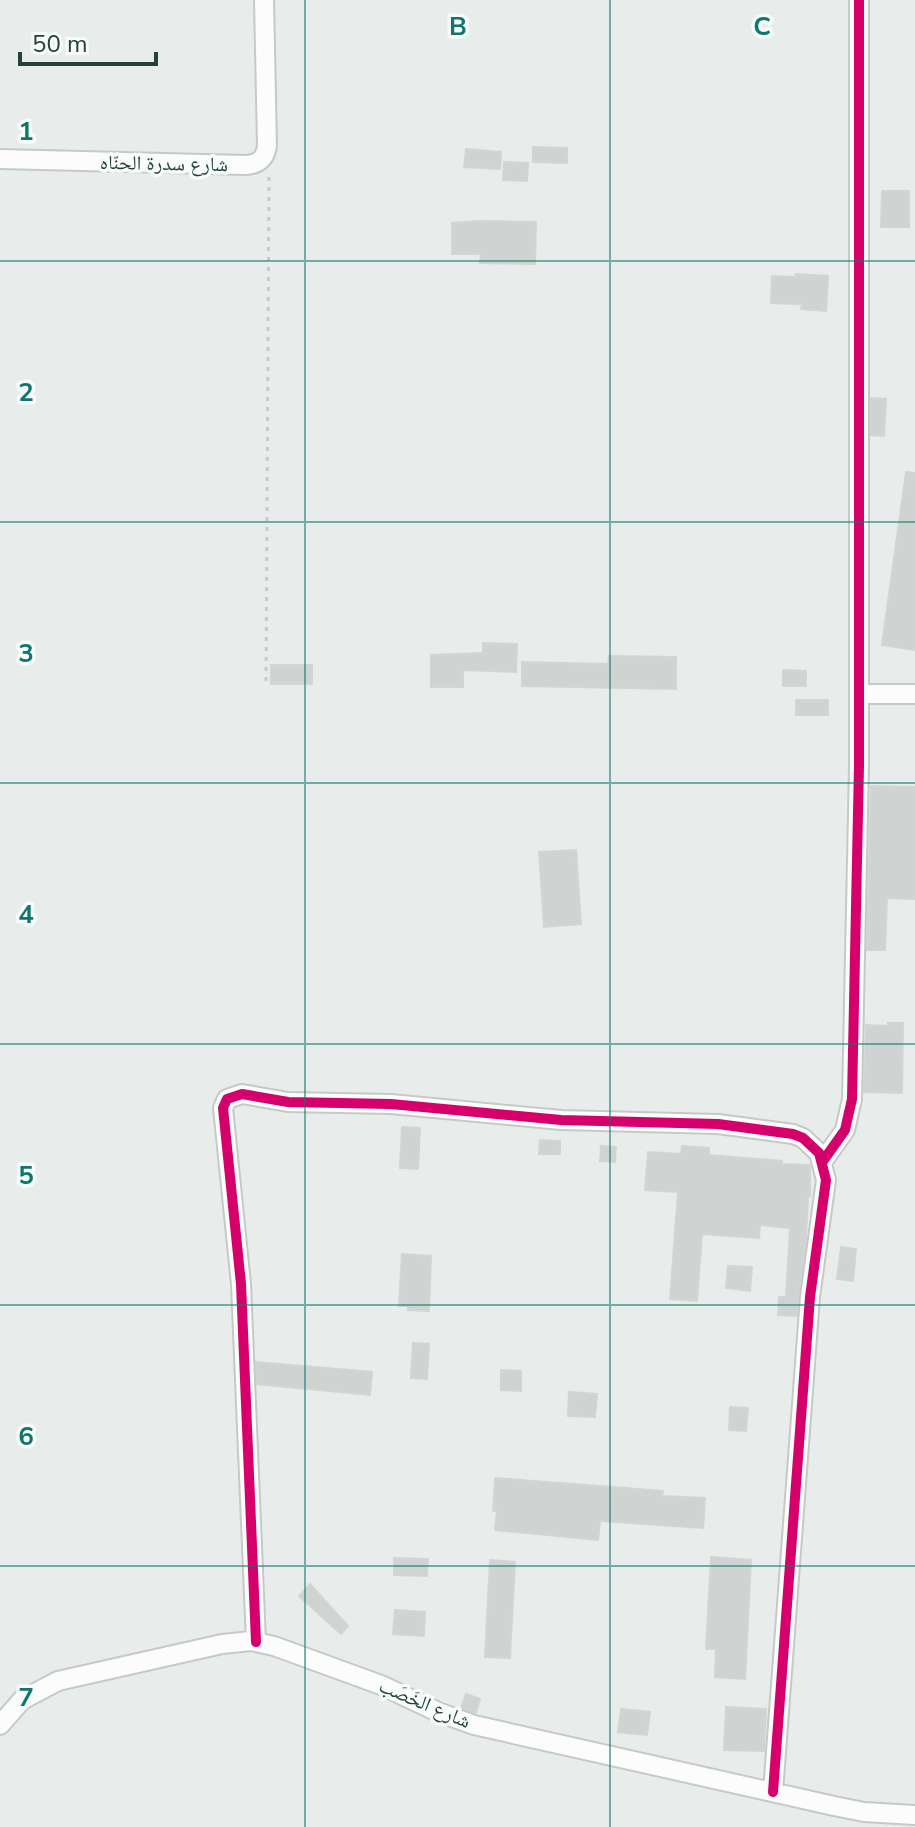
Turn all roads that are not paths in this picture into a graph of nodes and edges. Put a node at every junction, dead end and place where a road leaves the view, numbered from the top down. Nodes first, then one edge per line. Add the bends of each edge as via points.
1 (264, 0) edge
2 (859, 0) edge
3 (0, 159) edge
4 (859, 694) junction
5 (915, 694) edge
6 (823, 1161) junction
7 (256, 1642) junction
8 (0, 1725) edge
9 (773, 1792) junction
10 (915, 1815) edge
11 (894, 1821) edge

1 - 3 street, شارع سدرة الحنّاه via 266,152 258,162
2 - 4 street
4 - 5 street
4 - 6 street via 852,1099 845,1130
6 - 7 street via 812,1145 793,1134 718,1124 561,1120 391,1104 288,1102 242,1094 227,1099 223,1108 241,1284
6 - 9 street via 826,1180 810,1297
7 - 8 street, شارع الخَصَب via 236,1641 58,1681 22,1700
7 - 9 street, شارع الخَصَب via 381,1685 474,1725
9 - 11 street, شارع الخَصَب
10 - 11 street, شارع الخَصَب

